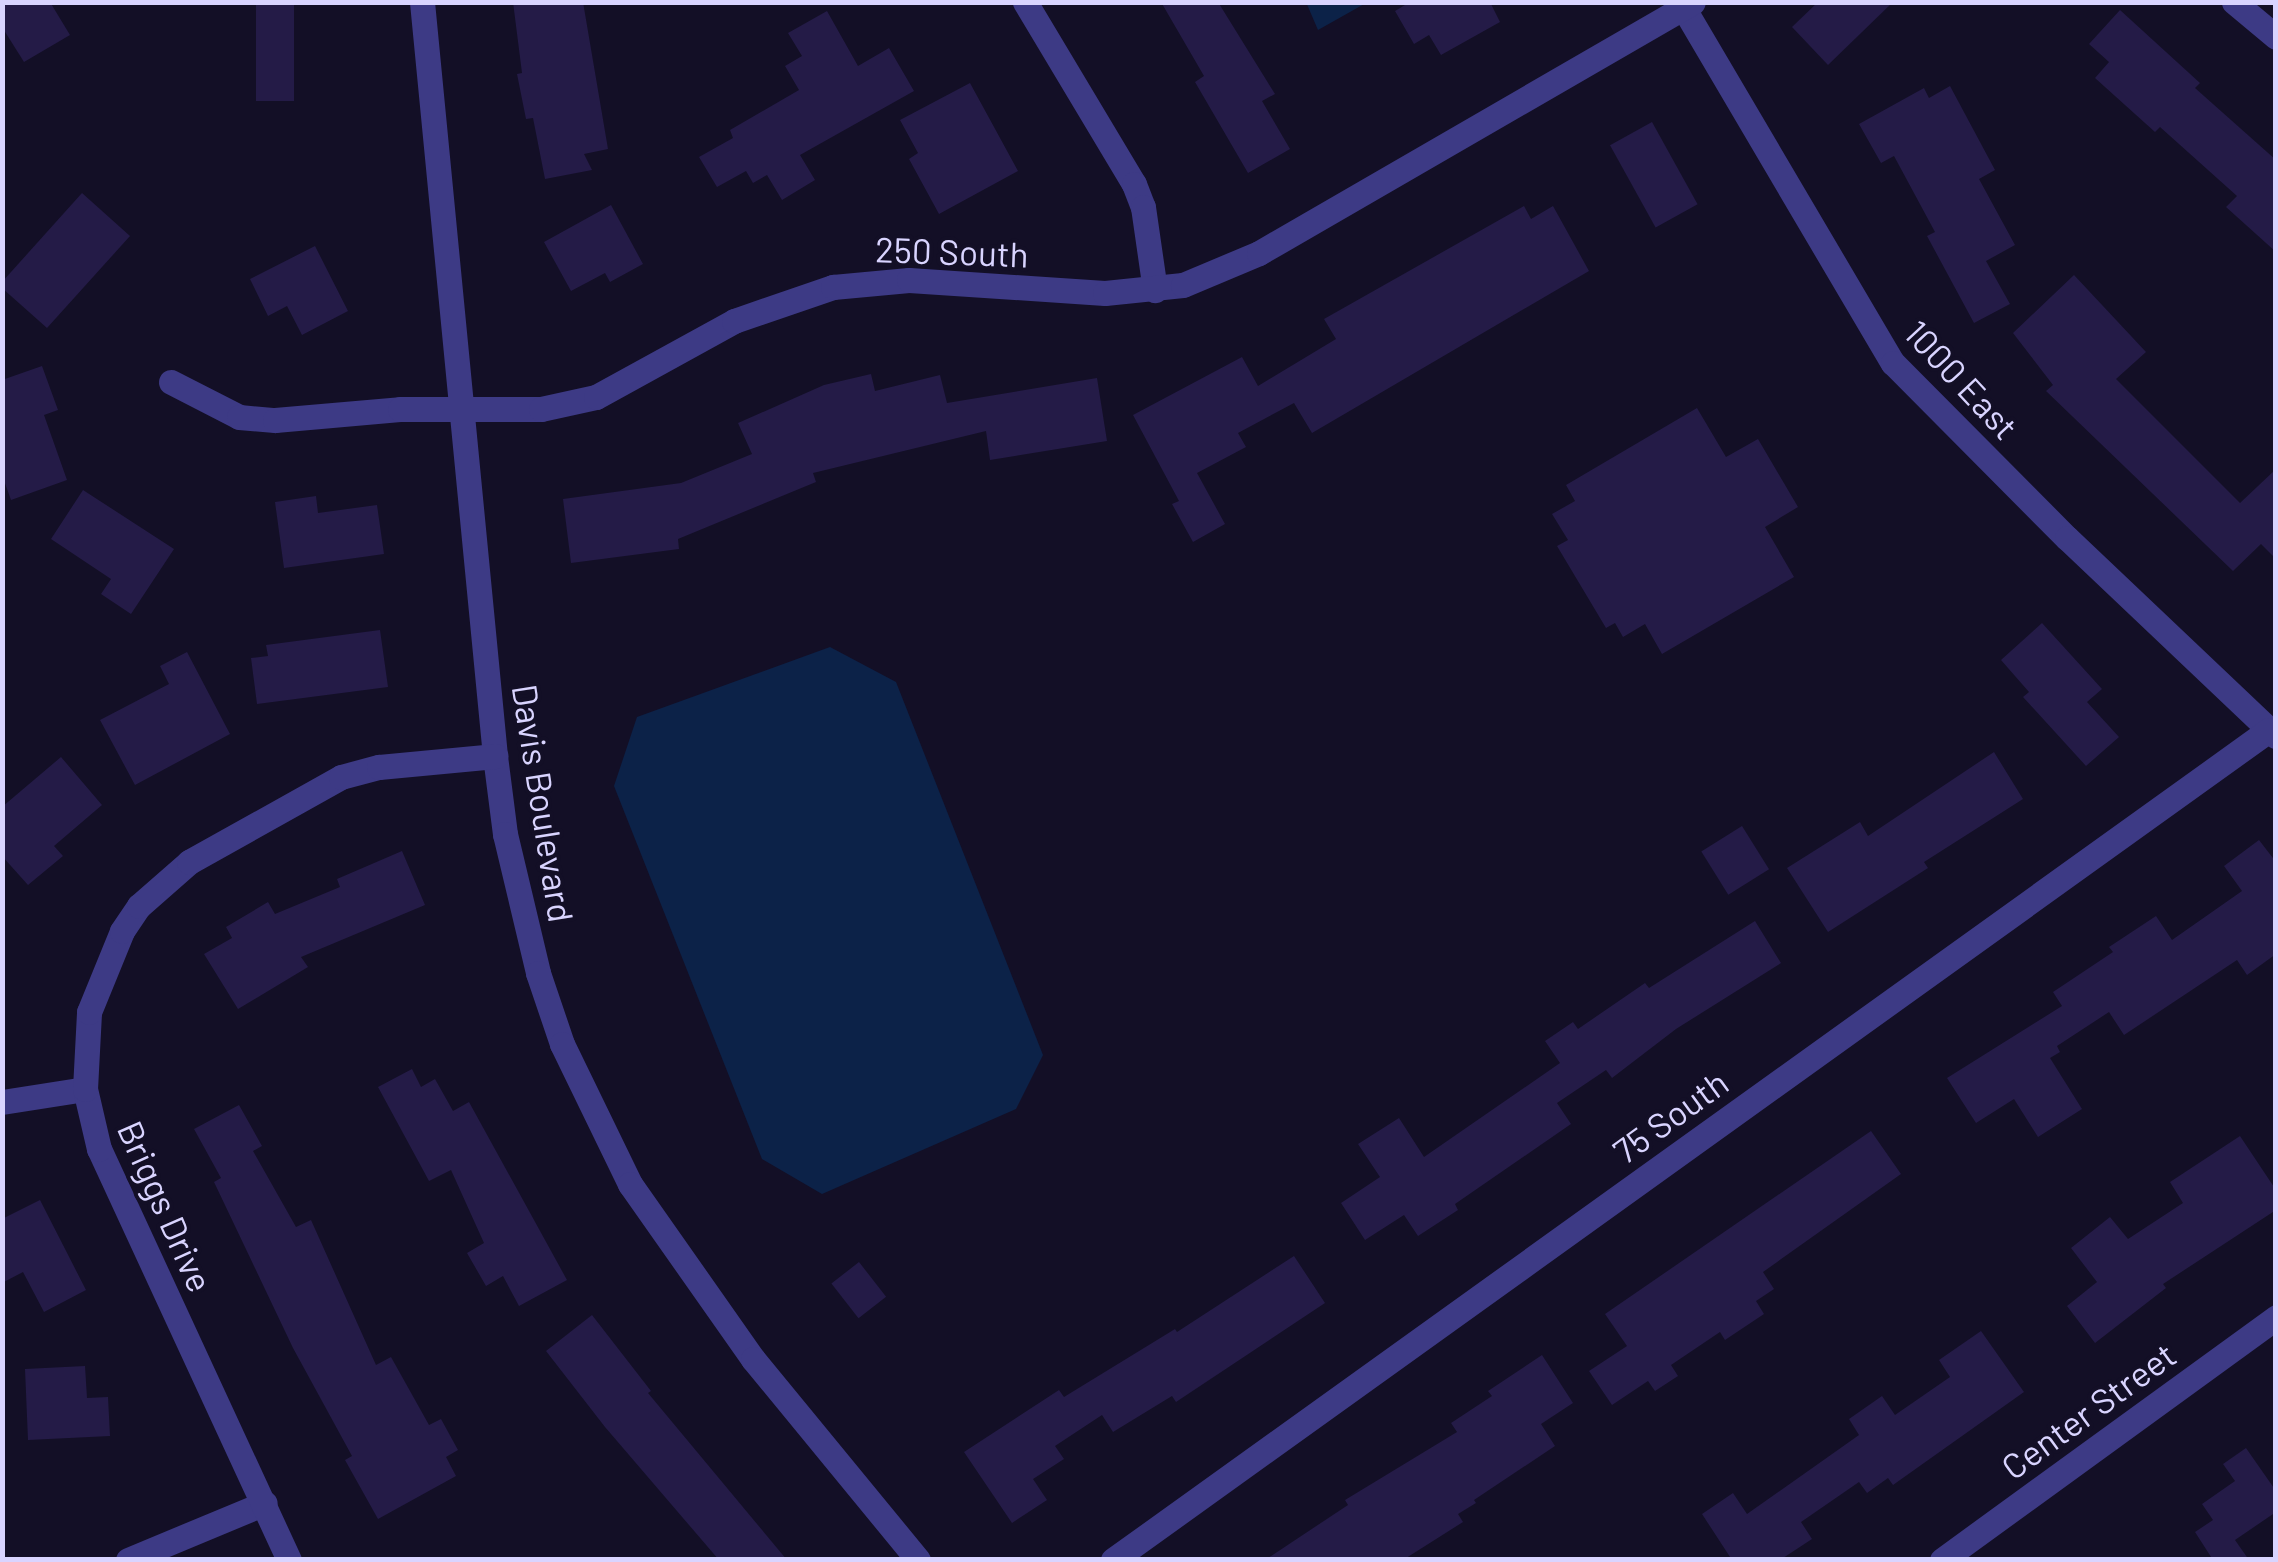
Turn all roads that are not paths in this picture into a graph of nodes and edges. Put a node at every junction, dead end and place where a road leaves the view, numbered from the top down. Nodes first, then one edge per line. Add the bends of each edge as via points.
1 (422, 2) edge
2 (1026, 2) edge
3 (2234, 2) edge
4 (1686, 4) edge
5 (2276, 37) edge
6 (1155, 290) junction
7 (172, 382) dead end
8 (462, 409) junction
9 (2272, 733) edge
10 (495, 756) junction
11 (85, 1089) junction
12 (2, 1102) edge
13 (2276, 1318) edge
14 (265, 1502) junction
15 (128, 1560) edge
16 (289, 1560) edge
17 (918, 1560) edge
18 (1113, 1560) edge
19 (1942, 1560) edge

1 - 8 street, Davis Boulevard
2 - 6 street via 1134,184
3 - 5 street
4 - 6 street, 250 South via 1259,253 1209,277
4 - 9 street, 1000 East via 1893,363
6 - 8 street, 250 South via 857,282 758,310 596,397 541,410
7 - 8 street, 250 South via 239,417
8 - 10 street, Davis Boulevard
9 - 18 street, 75 South
10 - 11 street, Briggs Drive via 341,777 162,882 122,931 96,984 85,1038
10 - 17 street, Davis Boulevard via 538,973 562,1044 620,1167 710,1303
11 - 12 street
11 - 14 street, Briggs Drive via 107,1168
13 - 19 street, Center Street
14 - 15 street
14 - 16 street, Briggs Drive

